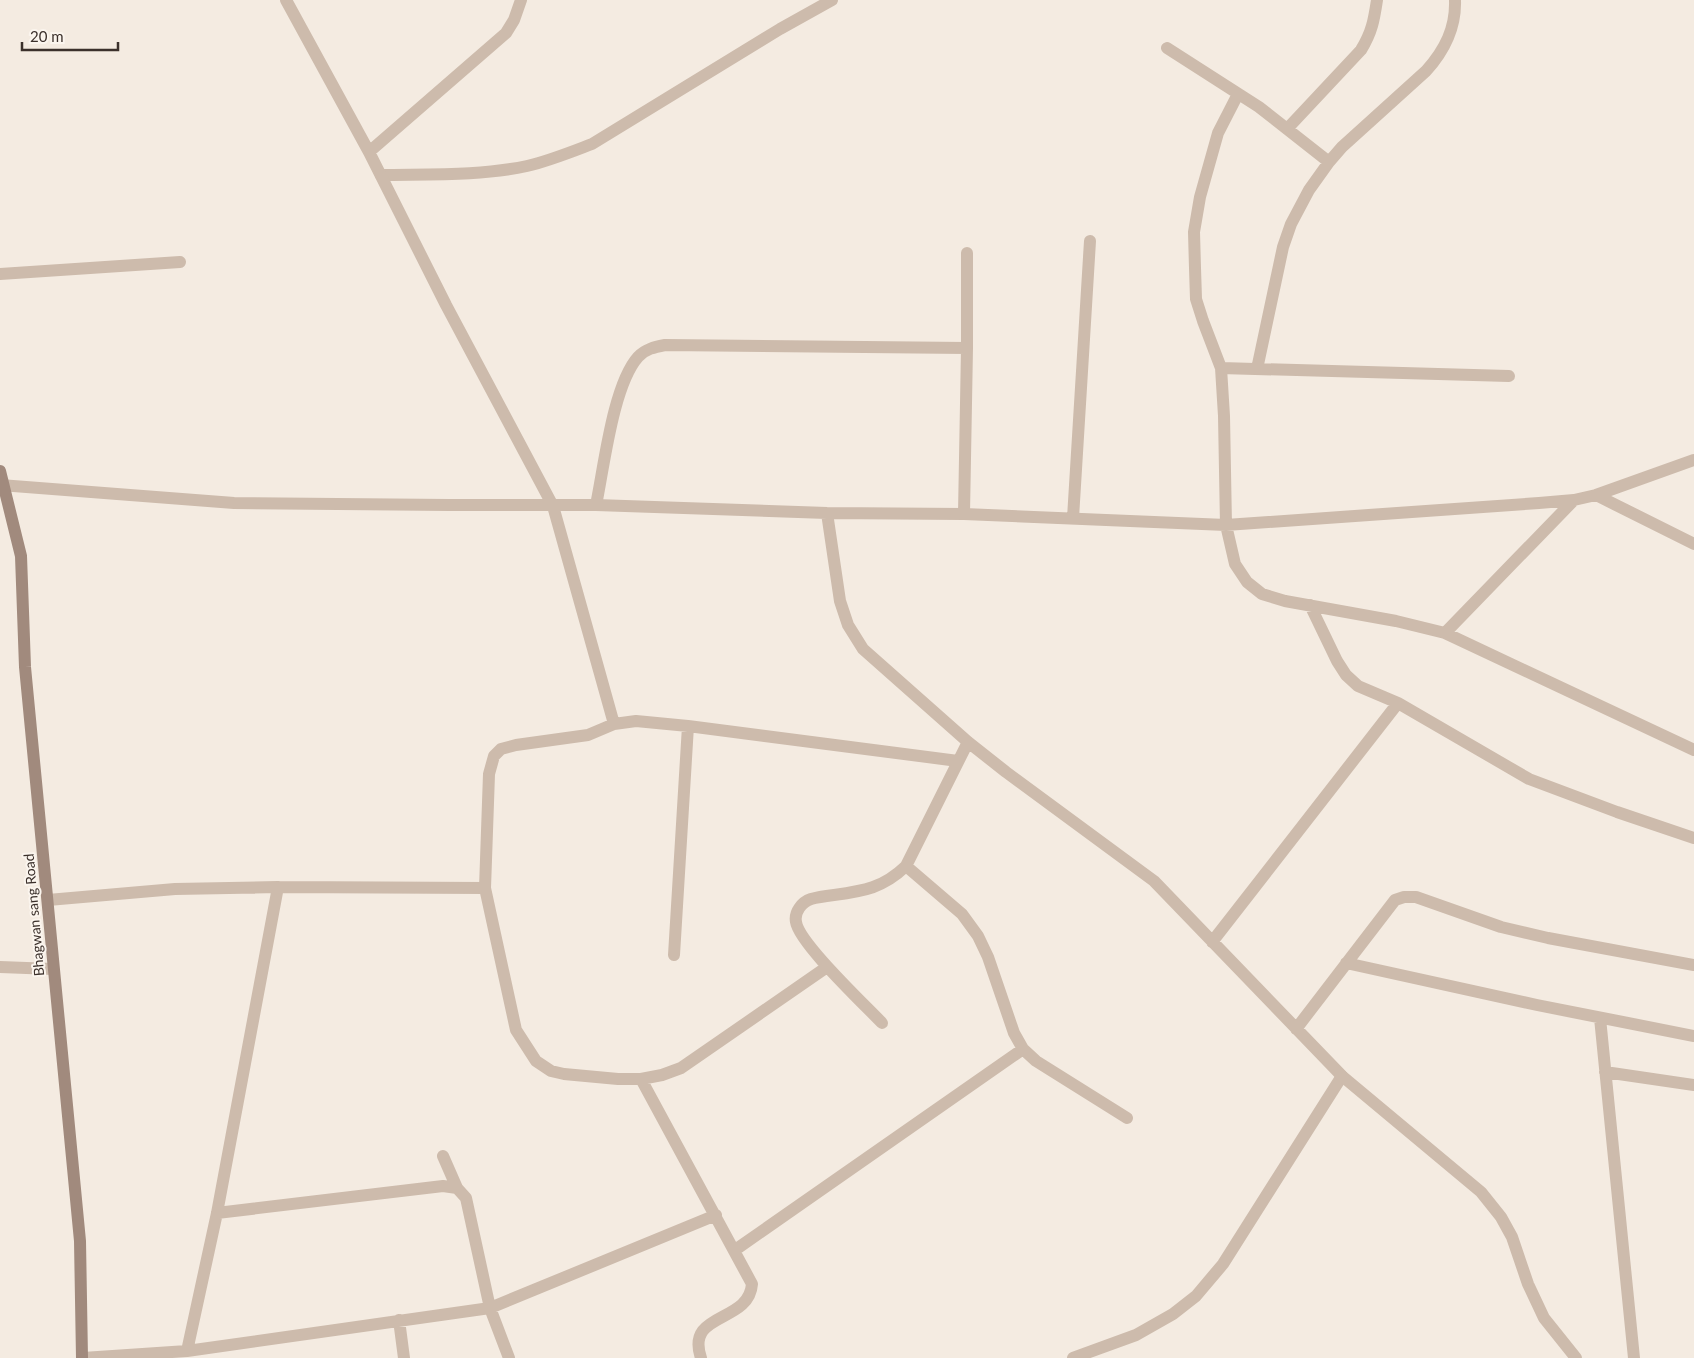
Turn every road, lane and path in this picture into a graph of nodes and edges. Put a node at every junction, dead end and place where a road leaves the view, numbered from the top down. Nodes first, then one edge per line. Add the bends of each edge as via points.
1 (286, 0) edge
2 (521, 0) edge
3 (832, 0) edge
4 (1376, 0) edge
5 (1455, 0) edge
6 (1167, 48) dead end
7 (1238, 94) junction
8 (1287, 129) junction
9 (369, 152) junction
10 (1329, 162) junction
11 (381, 175) junction
12 (1090, 241) dead end
13 (967, 253) dead end
14 (180, 262) dead end
15 (0, 274) edge
16 (967, 348) junction
17 (1221, 368) junction
18 (1257, 369) junction
19 (1509, 376) dead end
20 (1694, 460) edge
21 (0, 471) edge
22 (2, 485) edge
23 (1596, 495) junction
24 (1574, 500) junction
25 (596, 505) junction
26 (553, 506) junction
27 (827, 513) junction
28 (964, 514) junction
29 (1073, 518) junction
30 (1226, 525) junction
31 (1694, 544) edge
32 (1310, 606) junction
33 (1445, 633) junction
34 (1398, 703) junction
35 (614, 724) junction
36 (688, 726) junction
37 (968, 742) junction
38 (1694, 750) edge
39 (958, 761) junction
40 (1694, 838) edge
41 (906, 866) junction
42 (278, 887) junction
43 (485, 888) junction
44 (48, 900) junction
45 (1212, 942) junction
46 (674, 955) dead end
47 (1346, 963) junction
48 (1694, 965) edge
49 (0, 967) edge
50 (827, 967) junction
51 (53, 969) junction
52 (1600, 1018) junction
53 (882, 1023) dead end
54 (1296, 1029) junction
55 (1694, 1036) edge
56 (1023, 1049) junction
57 (1605, 1072) junction
58 (1342, 1076) junction
59 (641, 1079) junction
60 (1694, 1085) edge
61 (1127, 1118) dead end
62 (443, 1156) dead end
63 (457, 1188) junction
64 (217, 1212) junction
65 (716, 1215) junction
66 (735, 1250) junction
67 (490, 1308) junction
68 (399, 1320) junction
69 (187, 1351) junction
70 (83, 1358) edge
71 (404, 1358) edge
72 (509, 1358) edge
73 (700, 1358) edge
74 (1072, 1358) edge
75 (1576, 1358) edge
76 (1634, 1358) edge

1 - 9 street
2 - 9 street via 506,33
3 - 11 street via 592,144 560,157 483,172
4 - 8 street via 1372,28 1361,50
5 - 10 street via 1452,29 1438,57
6 - 7 street
7 - 8 street
7 - 17 street via 1218,133 1200,196 1194,232 1196,299
8 - 10 street
9 - 11 street
10 - 18 street via 1309,190 1283,247
11 - 26 street
12 - 29 street
13 - 16 street
14 - 15 street
16 - 25 street via 665,345 649,348 628,371 614,414
16 - 28 street
17 - 18 street
17 - 30 street
18 - 19 street
20 - 23 street
21 - 22 street, Bhagwan sang Road
22 - 26 street via 234,502
22 - 44 street, Bhagwan sang Road via 21,556 25,667
23 - 24 street
23 - 31 street
24 - 30 street
24 - 33 street
25 - 26 street
25 - 27 street
26 - 35 street
27 - 28 street
27 - 37 street via 840,601 848,625 863,649
28 - 29 street
29 - 30 street
30 - 32 street via 1235,564 1247,582 1262,594
32 - 33 street
32 - 34 street via 1346,675 1358,686
33 - 38 street
34 - 40 street via 1529,779
34 - 45 street
35 - 36 street via 636,721
35 - 43 street via 588,735 501,749 494,756 489,774
36 - 39 street
36 - 46 street
37 - 39 street
37 - 45 street via 1154,881
39 - 41 street
41 - 50 street via 879,886 803,903 797,911 796,922
41 - 56 street via 962,914 978,936
42 - 43 street
42 - 44 street via 175,889
42 - 64 street
43 - 59 street via 516,1030 536,1061 551,1071 564,1074
44 - 51 street, Bhagwan sang Road
45 - 54 street
47 - 48 street via 1395,900 1416,897 1501,927
47 - 52 street
47 - 54 street
49 - 51 street
50 - 53 street
50 - 59 street via 681,1068
51 - 70 street, Bhagwan sang Road via 80,1242
52 - 55 street
52 - 57 street
54 - 58 street
56 - 61 street via 1036,1061
56 - 66 street
57 - 60 street
57 - 76 street
58 - 74 street via 1223,1264 1196,1296 1173,1314 1136,1335
58 - 75 street via 1481,1192 1512,1237 1544,1318
59 - 65 street
62 - 63 street
63 - 64 street via 443,1186
63 - 67 street via 466,1198 469,1208
64 - 69 street
65 - 66 street
65 - 67 street
66 - 73 street via 752,1284 752,1293 741,1306 703,1330 699,1341
67 - 68 street
67 - 72 street
68 - 69 street
68 - 71 street
69 - 70 street

